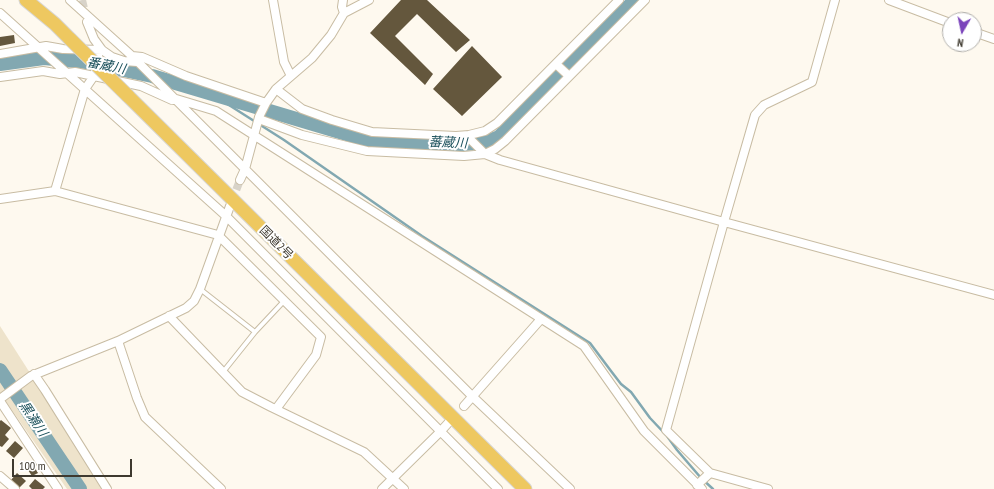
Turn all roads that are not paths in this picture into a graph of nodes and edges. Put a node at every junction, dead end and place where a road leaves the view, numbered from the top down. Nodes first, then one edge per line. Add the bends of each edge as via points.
1 (26, 0) edge
2 (70, 0) edge
3 (273, 0) edge
4 (343, 0) edge
5 (369, 0) edge
6 (619, 0) edge
7 (646, 0) edge
8 (835, 0) edge
9 (889, 0) edge
10 (0, 12) edge
11 (344, 13) junction
12 (942, 20) edge
13 (87, 22) tunnel mouth
14 (982, 34) edge
15 (994, 38) edge
16 (38, 46) junction
17 (100, 51) junction
18 (0, 54) edge
19 (134, 59) junction
20 (557, 65) junction
21 (67, 72) junction
22 (94, 75) junction
23 (291, 76) junction
24 (568, 76) junction
25 (0, 77) edge
26 (85, 89) junction
27 (276, 90) junction
28 (174, 100) junction
29 (265, 104) junction
30 (258, 119) junction
31 (254, 136) junction
32 (469, 137) junction
33 (484, 154) junction
34 (245, 170) junction
35 (240, 180) tunnel mouth
36 (55, 190) junction
37 (0, 199) edge
38 (230, 206) tunnel mouth
39 (226, 216) junction
40 (724, 222) junction
41 (218, 235) junction
42 (200, 289) junction
43 (994, 295) edge
44 (284, 300) junction
45 (169, 316) junction
46 (541, 319) junction
47 (255, 332) junction
48 (118, 341) junction
49 (223, 373) junction
50 (32, 375) junction
51 (474, 397) junction
52 (0, 399) edge
53 (464, 406) dead end
54 (276, 409) junction
55 (450, 421) dead end
56 (440, 432) junction
57 (710, 473) junction
58 (0, 476) edge
59 (393, 479) junction
60 (699, 487) edge
61 (15, 489) edge
62 (58, 489) edge
63 (107, 489) edge
64 (220, 489) edge
65 (382, 489) edge
66 (404, 489) edge
67 (498, 489) edge
68 (525, 489) edge
69 (570, 489) edge
70 (768, 489) edge

1 - 68 highway, 国道2号, bridge via 55,24
2 - 19 street
3 - 23 street via 284,62
4 - 11 street
5 - 11 street
6 - 20 street
7 - 24 street
8 - 40 street via 812,82 764,105 755,115
9 - 12 street
10 - 16 street
11 - 23 street via 322,47
13 - 17 street
14 - 15 street
16 - 17 street
16 - 18 street
16 - 21 street
17 - 19 street via 124,61
17 - 22 street
19 - 28 street
19 - 29 street via 142,57 186,76
20 - 24 street
20 - 32 street via 498,123
21 - 22 street
21 - 25 street via 60,74 43,70
21 - 26 street
22 - 26 street
22 - 28 street via 141,86
23 - 27 street
24 - 33 street via 506,141
26 - 36 street
26 - 39 street
27 - 29 street
27 - 32 street via 302,110 372,132
28 - 31 street via 216,111
28 - 34 street
29 - 30 street
30 - 31 street
30 - 33 street via 302,135 367,151 464,156
31 - 34 street
31 - 46 street
32 - 33 street
33 - 40 street
34 - 35 street
34 - 51 street
36 - 37 street
36 - 41 street
38 - 39 street
39 - 41 street
39 - 56 street
40 - 43 street
40 - 57 street via 666,430
41 - 42 street
41 - 44 street
42 - 45 street via 194,301 186,308
42 - 47 lane
44 - 47 lane
44 - 54 street via 321,337 316,356
45 - 48 street
45 - 49 street
46 - 51 street
46 - 60 street via 584,346 644,431
47 - 49 lane
48 - 50 street
48 - 64 street via 145,417
49 - 54 street via 242,392
50 - 52 street
50 - 63 street via 53,402
51 - 53 street
51 - 69 street
52 - 62 street
54 - 59 street via 364,452
55 - 56 street
56 - 59 street
56 - 67 street
57 - 60 street
57 - 70 street
58 - 61 street
59 - 65 street
59 - 66 street

